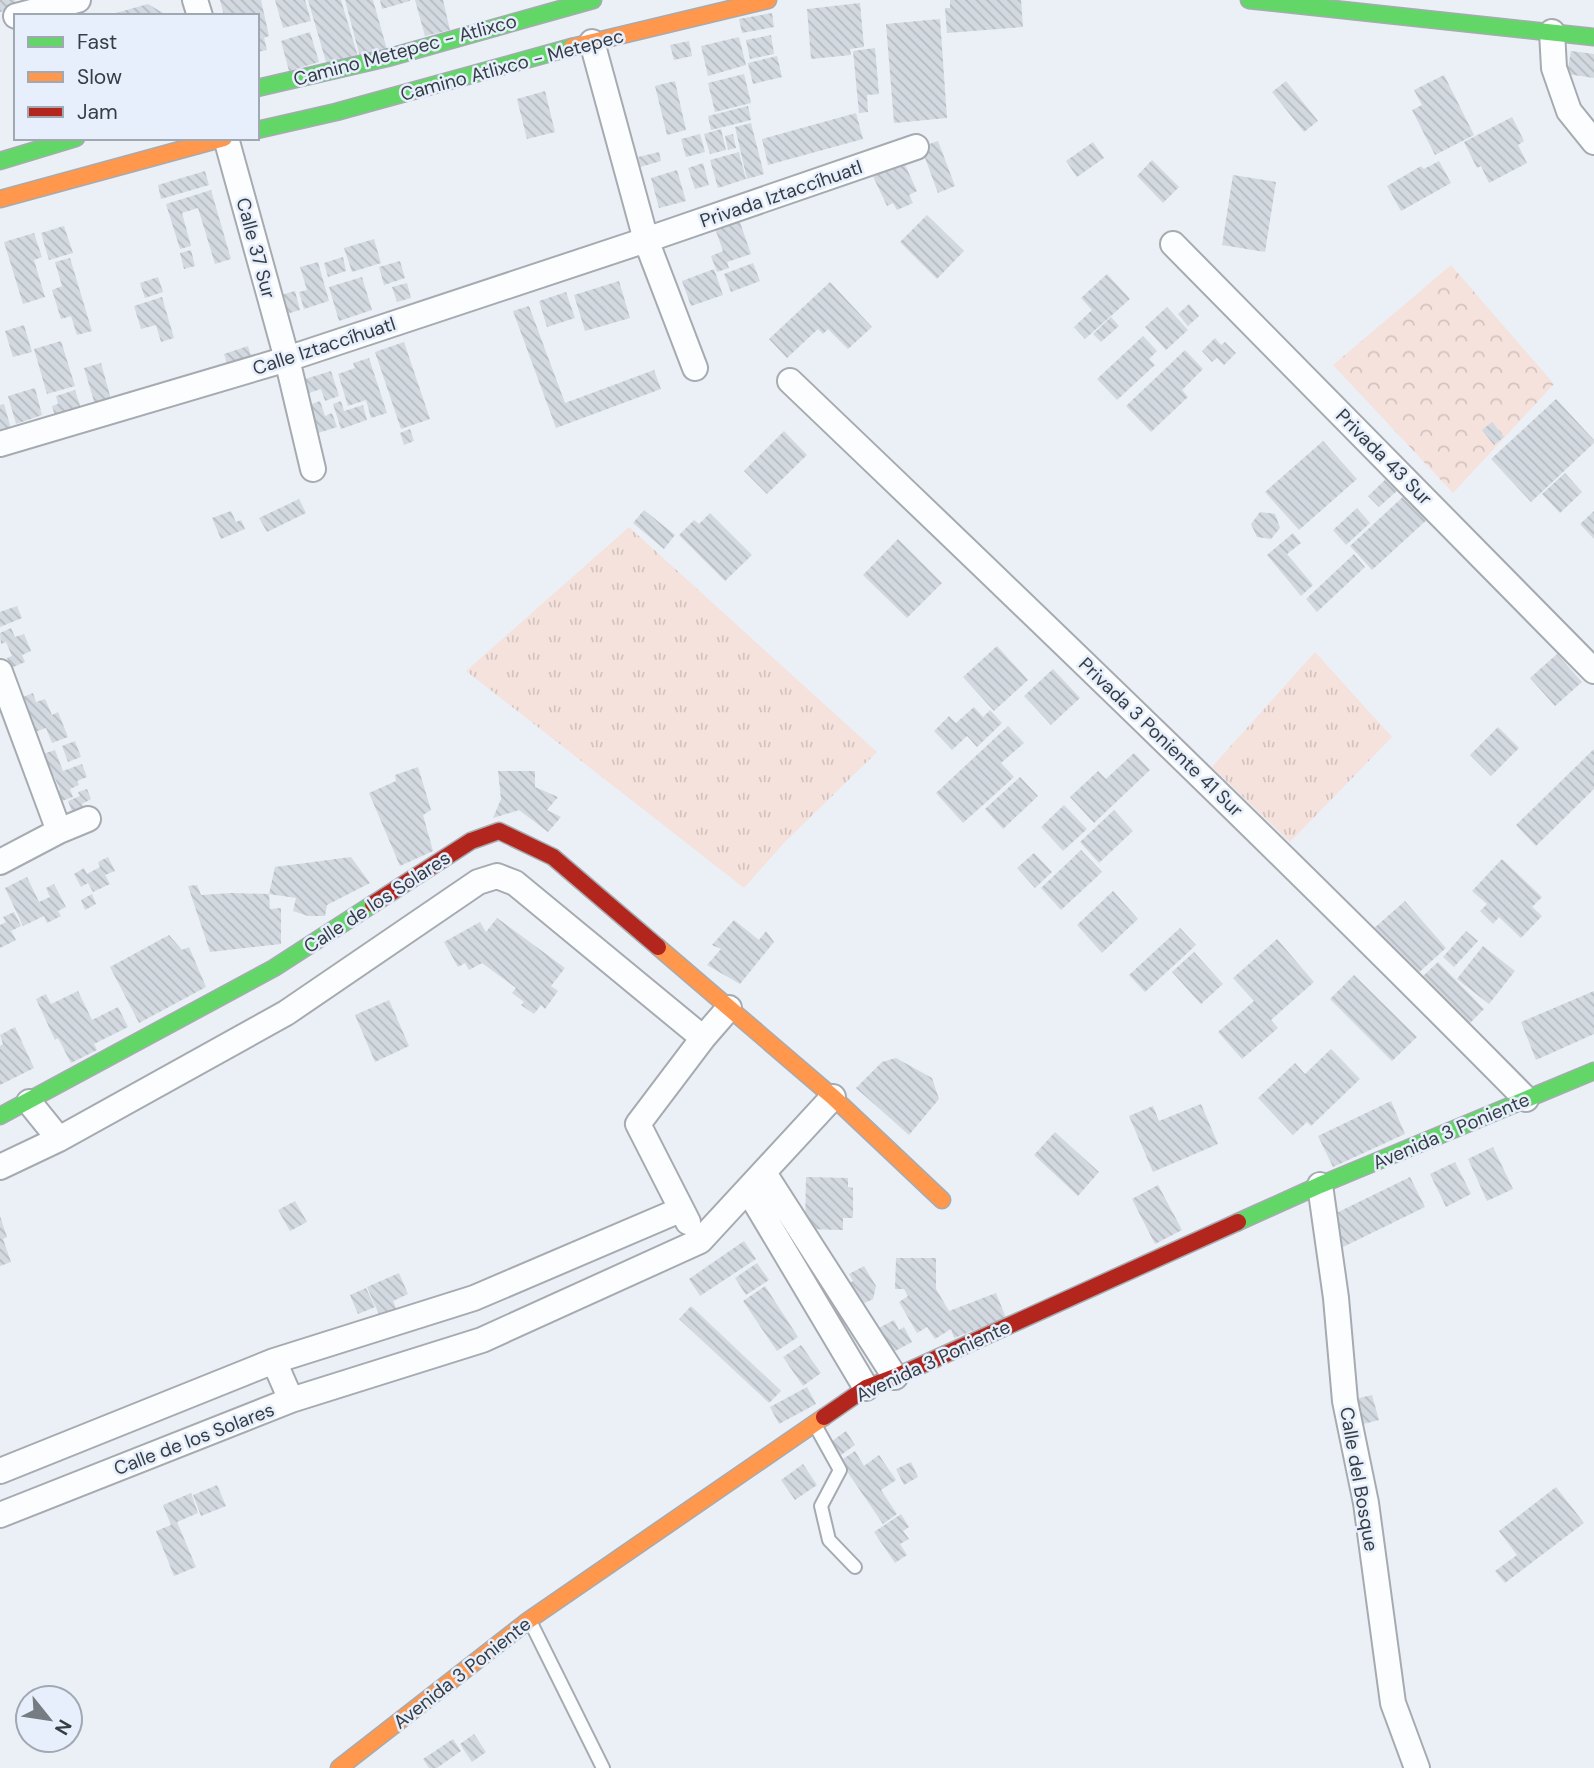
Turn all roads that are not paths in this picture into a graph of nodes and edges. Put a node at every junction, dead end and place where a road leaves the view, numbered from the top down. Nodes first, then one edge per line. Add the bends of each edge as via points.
1 (78, 0) edge
2 (768, 0) edge
3 (1249, 0) edge
4 (587, 1) edge
5 (24, 14) edge
6 (1552, 32) junction
7 (1594, 37) edge
8 (592, 42) junction
9 (259, 88) edge
10 (259, 130) edge
11 (69, 140) edge
12 (218, 140) edge
13 (226, 140) edge
14 (1594, 142) edge
15 (916, 147) dead end
16 (0, 160) edge
17 (0, 199) edge
18 (646, 240) junction
19 (1173, 244) dead end
20 (286, 359) junction
21 (695, 368) dead end
22 (790, 381) dead end
23 (0, 444) edge
24 (313, 469) dead end
25 (1594, 671) edge
26 (0, 672) edge
27 (88, 819) dead end
28 (59, 831) junction
29 (0, 862) edge
30 (729, 1008) junction
31 (703, 1038) junction
32 (1594, 1071) edge
33 (833, 1097) junction
34 (1526, 1099) junction
35 (29, 1102) junction
36 (0, 1116) edge
37 (59, 1139) junction
38 (0, 1167) edge
39 (756, 1182) junction
40 (1320, 1185) junction
41 (942, 1200) dead end
42 (680, 1210) junction
43 (700, 1241) junction
44 (274, 1361) junction
45 (895, 1377) junction
46 (866, 1388) junction
47 (291, 1401) junction
48 (814, 1422) junction
49 (0, 1471) edge
50 (0, 1515) edge
51 (855, 1567) dead end
52 (529, 1620) junction
53 (339, 1768) edge
54 (603, 1768) edge
55 (1417, 1768) edge

1 - 5 street
2 - 8 street, Camino Atlixco - Metepec
3 - 6 street
4 - 9 street, Camino Metepec - Atlixco via 387,58
6 - 7 street
6 - 14 street via 1554,68 1569,111
8 - 10 street, Camino Atlixco - Metepec
8 - 18 street
11 - 16 street
12 - 17 street
13 - 20 street, Calle 37 Sur
15 - 18 street, Privada Iztaccíhuatl
18 - 20 street, Calle Iztaccíhuatl
18 - 21 street
19 - 25 street, Privada 43 Sur
20 - 23 street, Calle Iztaccíhuatl
20 - 24 street, Calle 37 Sur
22 - 34 street, Privada 3 Poniente 41 Sur via 1161,736
26 - 28 street
27 - 28 street
28 - 29 street
30 - 31 street
30 - 33 street, Calle de los Solares
30 - 35 street, Calle de los Solares via 553,857 499,831 471,841 274,968
31 - 37 street, Calle de los Solares via 516,883 497,876 478,882 286,1013
31 - 42 street via 638,1124
32 - 34 street, Avenida 3 Poniente
33 - 39 street, Calle de los Solares
33 - 41 street, Calle de los Solares
34 - 40 street, Avenida 3 Poniente
35 - 36 street, Calle de los Solares
35 - 37 street
37 - 38 street, Calle de los Solares
39 - 43 street, Calle de los Solares
39 - 45 street
39 - 46 street
40 - 45 street, Avenida 3 Poniente
40 - 55 street, Calle del Bosque via 1345,1401 1366,1503 1392,1703
42 - 43 street
42 - 44 street via 474,1298
43 - 47 street, Calle de los Solares via 482,1340
44 - 47 street
44 - 49 street
45 - 46 street, Avenida 3 Poniente
46 - 48 street, Avenida 3 Poniente
47 - 50 street, Calle de los Solares
48 - 51 lane via 840,1470 821,1506 829,1540
48 - 52 street, Avenida 3 Poniente
52 - 53 street, Avenida 3 Poniente
52 - 54 lane

